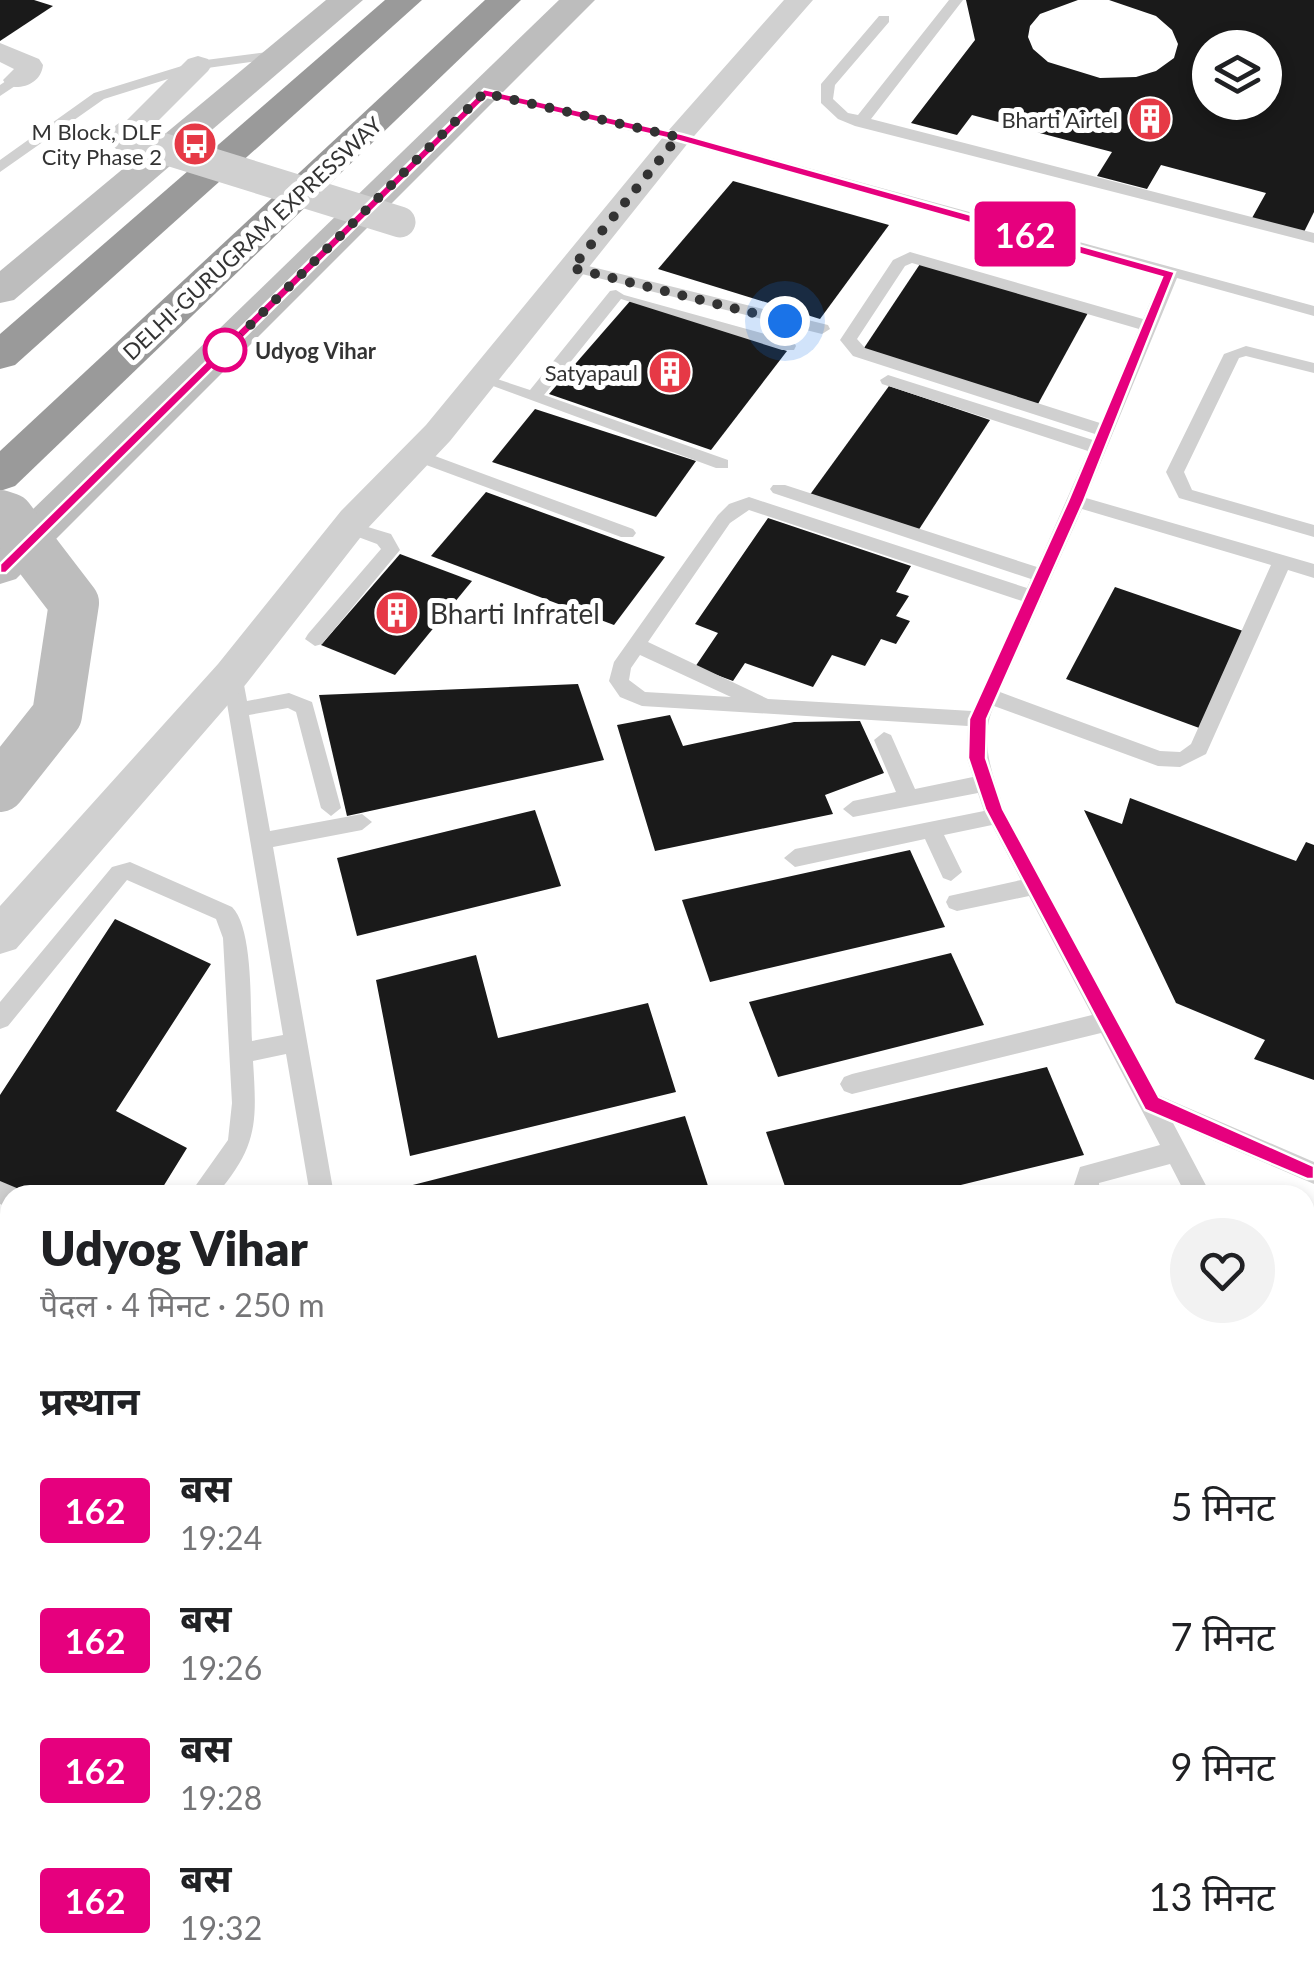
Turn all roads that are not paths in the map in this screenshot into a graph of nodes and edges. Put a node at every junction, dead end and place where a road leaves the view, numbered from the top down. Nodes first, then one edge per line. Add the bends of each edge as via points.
1 (346, 0) edge
2 (405, 0) edge
3 (504, 0) edge
4 (578, 0) edge
5 (799, 0) edge
6 (956, 0) edge
7 (884, 20) dead end
8 (0, 52) edge
9 (283, 54) junction
10 (198, 65) junction
11 (8, 86) edge
12 (484, 93) junction
13 (860, 123) junction
14 (678, 137) junction
15 (0, 167) edge
16 (400, 222) dead end
17 (1314, 238) edge
18 (567, 273) junction
19 (1170, 275) junction
20 (0, 292) edge
21 (616, 295) junction
22 (1313, 308) edge
23 (1148, 326) junction
24 (822, 329) dead end
25 (788, 346) dead end
26 (0, 356) edge
27 (1314, 368) edge
28 (482, 378) junction
29 (888, 380) dead end
30 (533, 397) junction
31 (1101, 440) junction
32 (422, 450) junction
33 (722, 464) dead end
34 (483, 465) dead end
35 (0, 476) edge
36 (778, 490) dead end
37 (1076, 501) junction
38 (0, 514) edge
39 (348, 528) junction
40 (1314, 531) edge
41 (627, 532) dead end
42 (1282, 562) junction
43 (0, 568) edge
44 (1314, 571) edge
45 (1042, 576) junction
46 (1032, 597) junction
47 (315, 639) dead end
48 (636, 645) junction
49 (235, 692) junction
50 (988, 696) junction
51 (772, 706) junction
52 (978, 719) junction
53 (884, 740) dead end
54 (986, 784) junction
55 (0, 787) edge
56 (909, 799) junction
57 (331, 808) dead end
58 (853, 809) dead end
59 (998, 816) junction
60 (362, 822) dead end
61 (931, 830) junction
62 (260, 842) junction
63 (796, 858) dead end
64 (951, 872) dead end
65 (1036, 886) junction
66 (958, 902) dead end
67 (0, 936) edge
68 (0, 1019) edge
69 (1108, 1021) junction
70 (295, 1042) junction
71 (240, 1054) junction
72 (852, 1084) dead end
73 (1152, 1104) junction
74 (1176, 1150) junction
75 (1314, 1173) edge
76 (209, 1185) edge
77 (320, 1185) edge
78 (1086, 1185) edge
79 (1194, 1185) edge

1 - 9 main road
2 - 26 highway
3 - 35 highway, DELHI-GURUGRAM EXPRESSWAY
4 - 12 main road
5 - 14 street
6 - 13 lane
7 - 13 lane via 826,92 831,108
8 - 11 street via 30,64
9 - 10 lane
9 - 20 main road
10 - 15 lane via 99,96
10 - 16 street, bridge via 126,137
12 - 14 lane
12 - 43 main road
13 - 17 lane
14 - 18 street
14 - 19 lane
18 - 21 lane
18 - 24 lane
18 - 28 street
19 - 22 lane
19 - 23 lane
21 - 25 lane
21 - 30 lane
23 - 31 lane
23 - 31 lane via 910,257 899,263 848,340 859,352
27 - 40 lane via 1246,351 1232,354 1176,472 1185,494
28 - 30 lane
28 - 32 street
29 - 31 lane
30 - 33 lane
31 - 37 lane
32 - 34 lane
32 - 39 street
32 - 41 lane
36 - 45 lane
37 - 42 lane
37 - 45 lane
38 - 55 main road, bridge via 74,603 57,714
39 - 47 lane via 384,539 391,550
39 - 49 street
42 - 44 lane
42 - 50 lane via 1192,756 1158,758
45 - 46 lane
46 - 48 lane via 750,503 724,519
46 - 50 lane
48 - 51 lane
48 - 51 lane via 620,667 619,681 642,699
49 - 57 lane via 305,707
49 - 62 lane
49 - 67 street
50 - 52 lane
51 - 52 lane
52 - 54 lane via 977,758
53 - 56 lane
54 - 56 lane
54 - 59 lane
56 - 58 lane
59 - 61 lane
59 - 65 lane
60 - 62 lane
61 - 63 lane
61 - 64 lane
62 - 70 lane
65 - 66 lane
65 - 69 lane
68 - 71 lane via 115,877 130,871 232,920
69 - 72 lane
69 - 73 lane
70 - 71 lane
70 - 77 lane
71 - 76 lane via 240,1141
73 - 74 lane
73 - 75 lane
74 - 78 lane via 1089,1175
74 - 79 lane

